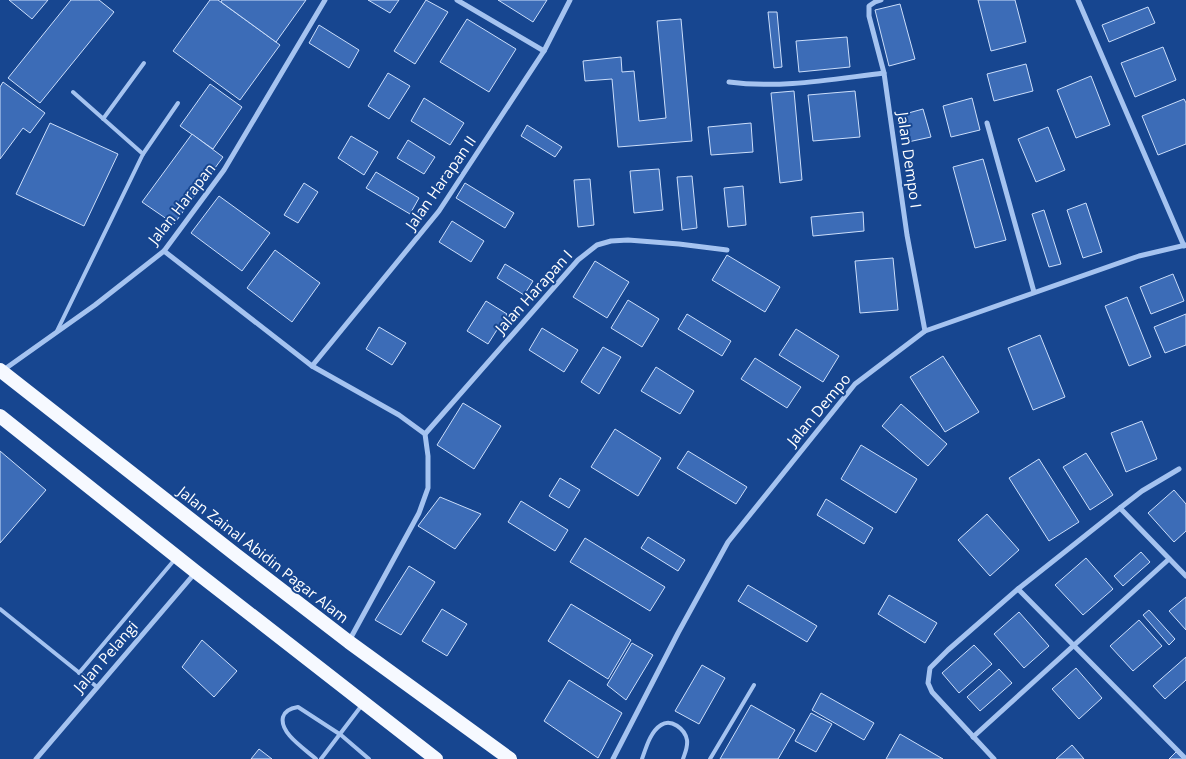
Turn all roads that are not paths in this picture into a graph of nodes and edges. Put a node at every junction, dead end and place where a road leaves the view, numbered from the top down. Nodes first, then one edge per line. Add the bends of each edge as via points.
1 (325, 0) edge
2 (457, 0) edge
3 (570, 0) edge
4 (881, 0) edge
5 (1078, 0) edge
6 (544, 51) junction
7 (144, 63) dead end
8 (884, 74) junction
9 (729, 82) dead end
10 (73, 92) dead end
11 (178, 103) dead end
12 (103, 119) junction
13 (987, 123) dead end
14 (143, 154) junction
15 (1185, 246) edge
16 (164, 250) junction
17 (727, 250) dead end
18 (1034, 292) junction
19 (925, 331) junction
20 (54, 335) junction
21 (312, 366) junction
22 (1, 371) edge
23 (0, 416) edge
24 (425, 434) junction
25 (1179, 469) dead end
26 (1120, 508) junction
27 (177, 556) junction
28 (1169, 559) junction
29 (196, 572) junction
30 (1186, 576) edge
31 (1018, 589) junction
32 (0, 610) edge
33 (349, 642) junction
34 (1074, 647) junction
35 (79, 673) junction
36 (754, 685) dead end
37 (97, 687) junction
38 (364, 703) junction
39 (341, 735) junction
40 (973, 737) junction
41 (36, 759) edge
42 (316, 759) edge
43 (321, 759) edge
44 (369, 759) edge
45 (436, 759) edge
46 (510, 759) edge
47 (613, 759) edge
48 (642, 759) edge
49 (683, 759) edge
50 (710, 759) edge
51 (994, 759) edge
52 (1186, 759) edge

1 - 16 street, Jalan Harapan via 224,170
2 - 6 street
3 - 6 street, Jalan Harapan II
4 - 8 street, Jalan Dempo I via 869,6 869,16
5 - 15 street
6 - 21 street, Jalan Harapan II via 439,211
7 - 12 lane
8 - 9 street via 788,84
8 - 19 street, Jalan Dempo I via 907,235
10 - 12 lane
11 - 14 lane
12 - 14 lane
13 - 18 street
14 - 20 lane
15 - 18 street, Jalan Dempo via 1139,256
16 - 20 street, Jalan Harapan
16 - 21 street
17 - 24 street, Jalan Harapan I via 628,240 597,245 578,260
18 - 19 street, Jalan Dempo
19 - 47 street, Jalan Dempo via 856,384 728,542
20 - 22 street, Jalan Harapan
21 - 24 street via 399,415
22 - 33 highway, Jalan Zainal Abidin Pagar Alam
23 - 27 highway
24 - 33 street via 428,488 420,513
25 - 26 street
26 - 28 street
26 - 31 street
27 - 29 highway
27 - 35 lane
28 - 30 street
28 - 34 street
29 - 37 street, Jalan Pelangi
29 - 38 highway
31 - 34 street
31 - 40 street via 930,668 928,682 932,692
32 - 35 lane
33 - 46 highway, Jalan Zainal Abidin Pagar Alam
34 - 40 street
34 - 52 street
35 - 37 lane
36 - 50 lane
37 - 41 street, Jalan Pelangi
38 - 39 lane
38 - 45 highway
39 - 42 lane via 298,707 284,713 284,731
39 - 43 lane
39 - 44 lane
40 - 51 street
48 - 49 lane via 654,732 669,722 676,724 685,734 687,747

